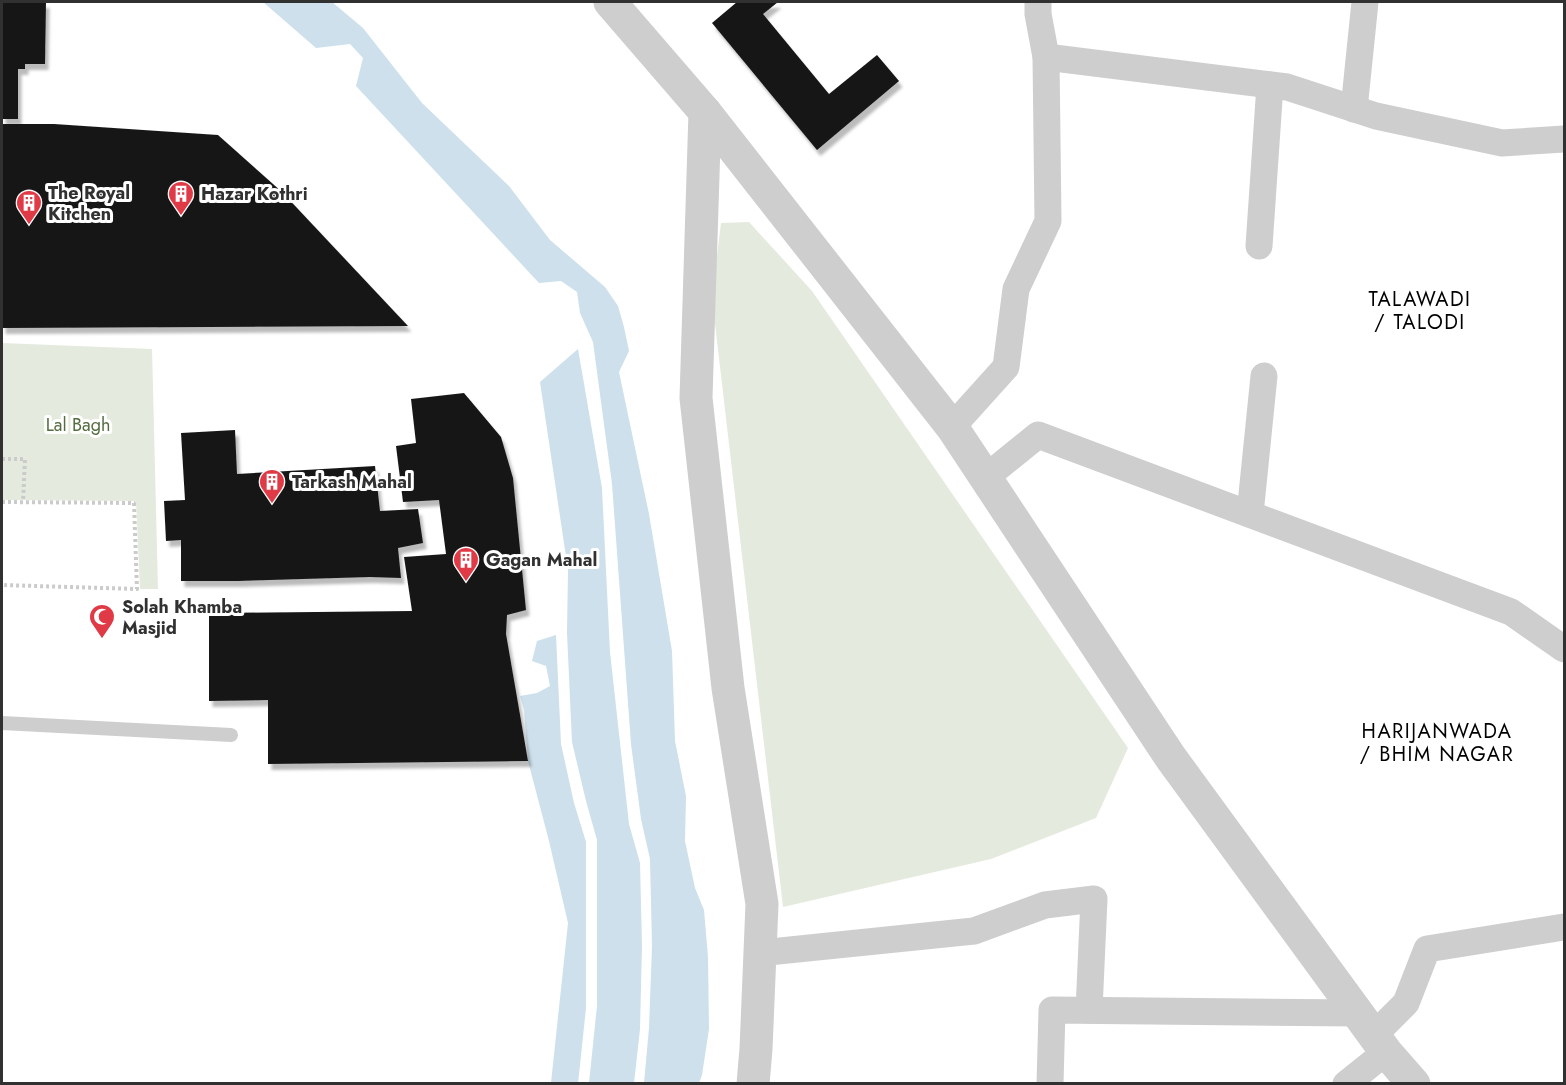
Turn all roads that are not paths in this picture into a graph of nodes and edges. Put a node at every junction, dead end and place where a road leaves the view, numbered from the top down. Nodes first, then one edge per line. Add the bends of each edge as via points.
1 (610, 2) edge
2 (1038, 2) edge
3 (1365, 2) edge
4 (1046, 57) junction
5 (1270, 85) junction
6 (1354, 109) junction
7 (705, 112) junction
8 (1564, 139) edge
9 (1259, 246) dead end
10 (1264, 376) dead end
11 (952, 427) junction
12 (985, 478) junction
13 (1250, 514) junction
14 (1564, 649) edge
15 (2, 723) edge
16 (231, 735) dead end
17 (1564, 927) edge
18 (760, 953) junction
19 (1089, 1010) junction
20 (1372, 1034) junction
21 (753, 1083) edge
22 (1050, 1083) edge
23 (1346, 1083) edge
24 (1414, 1083) edge

1 - 7 street
2 - 4 street
3 - 6 street
4 - 5 street
4 - 11 street via 1048,221 1016,289 1006,367
5 - 6 street
5 - 9 street
6 - 8 street via 1502,143
7 - 11 street
7 - 18 street via 696,398 728,688 762,904
10 - 13 street
11 - 12 street
12 - 13 street via 1038,435
12 - 20 street via 1171,758
13 - 14 street via 1511,612
15 - 16 lane
17 - 20 street via 1427,949 1406,1003
18 - 19 street via 974,931 1044,905 1094,899
18 - 21 street
19 - 20 street
19 - 22 street via 1052,1010
20 - 23 street
20 - 24 street

